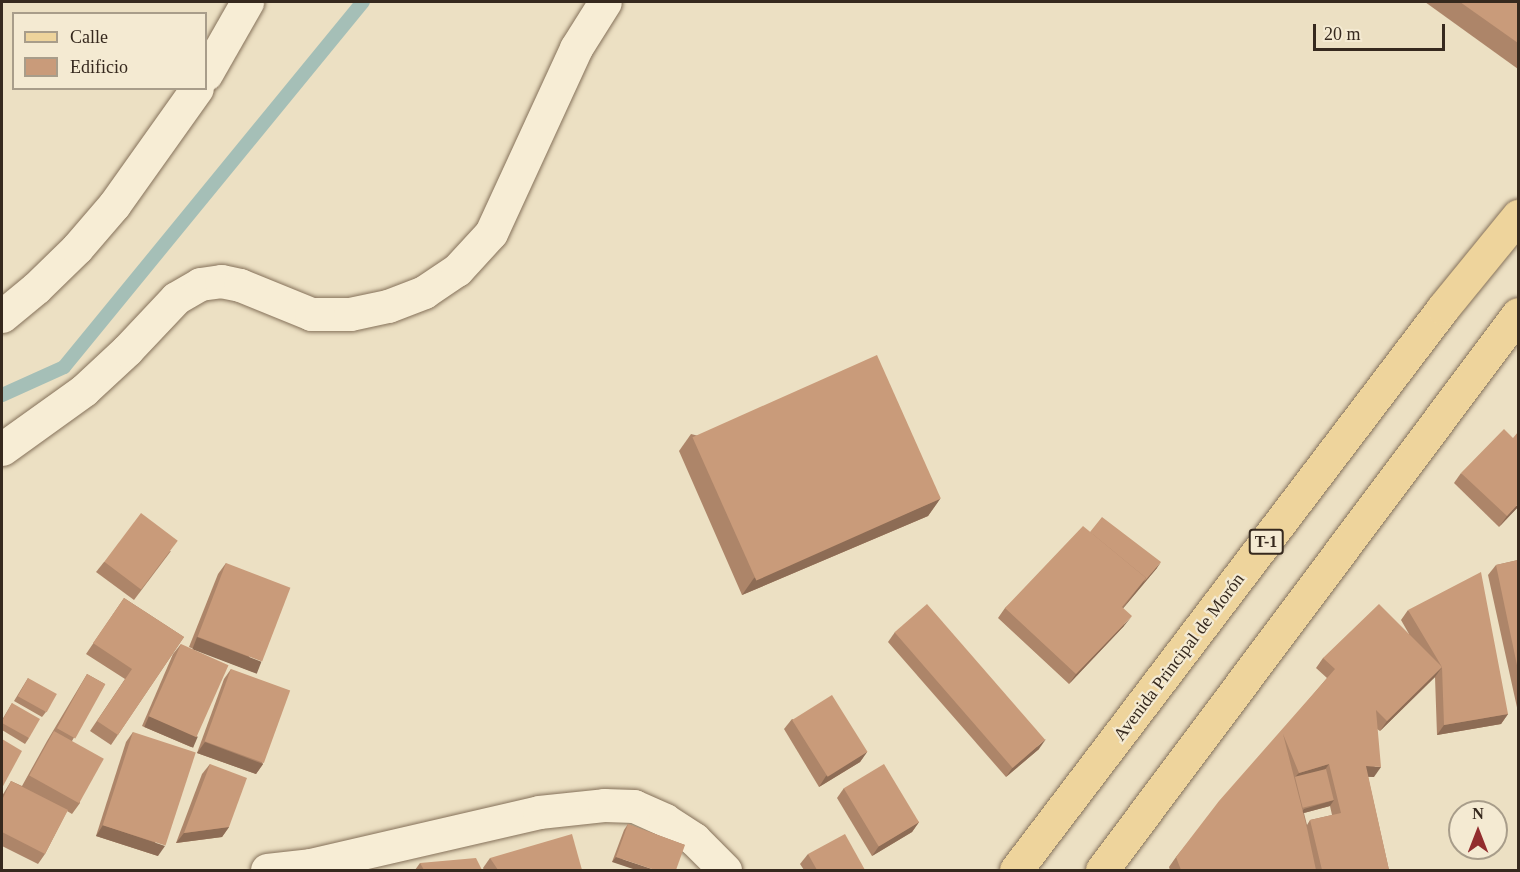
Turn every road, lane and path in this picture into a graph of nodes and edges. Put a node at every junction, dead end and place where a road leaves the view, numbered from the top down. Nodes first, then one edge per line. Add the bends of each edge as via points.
1 (247, 2) edge
2 (605, 2) edge
3 (207, 72) edge
4 (196, 90) edge
5 (1518, 216) edge
6 (1518, 314) edge
7 (2, 316) edge
8 (2, 449) edge
9 (267, 870) edge
10 (725, 870) edge
11 (1017, 870) edge
12 (1102, 870) edge

1 - 3 street
2 - 8 street via 576,48 491,233 458,270 424,292 388,306 350,314 311,315 221,281 187,290 84,390
4 - 7 street via 92,231
5 - 11 main road, Avenida Principal de Morón / T-1 via 1436,317
6 - 12 main road
9 - 10 street via 310,865 539,812 604,805 634,806 664,820 694,839

